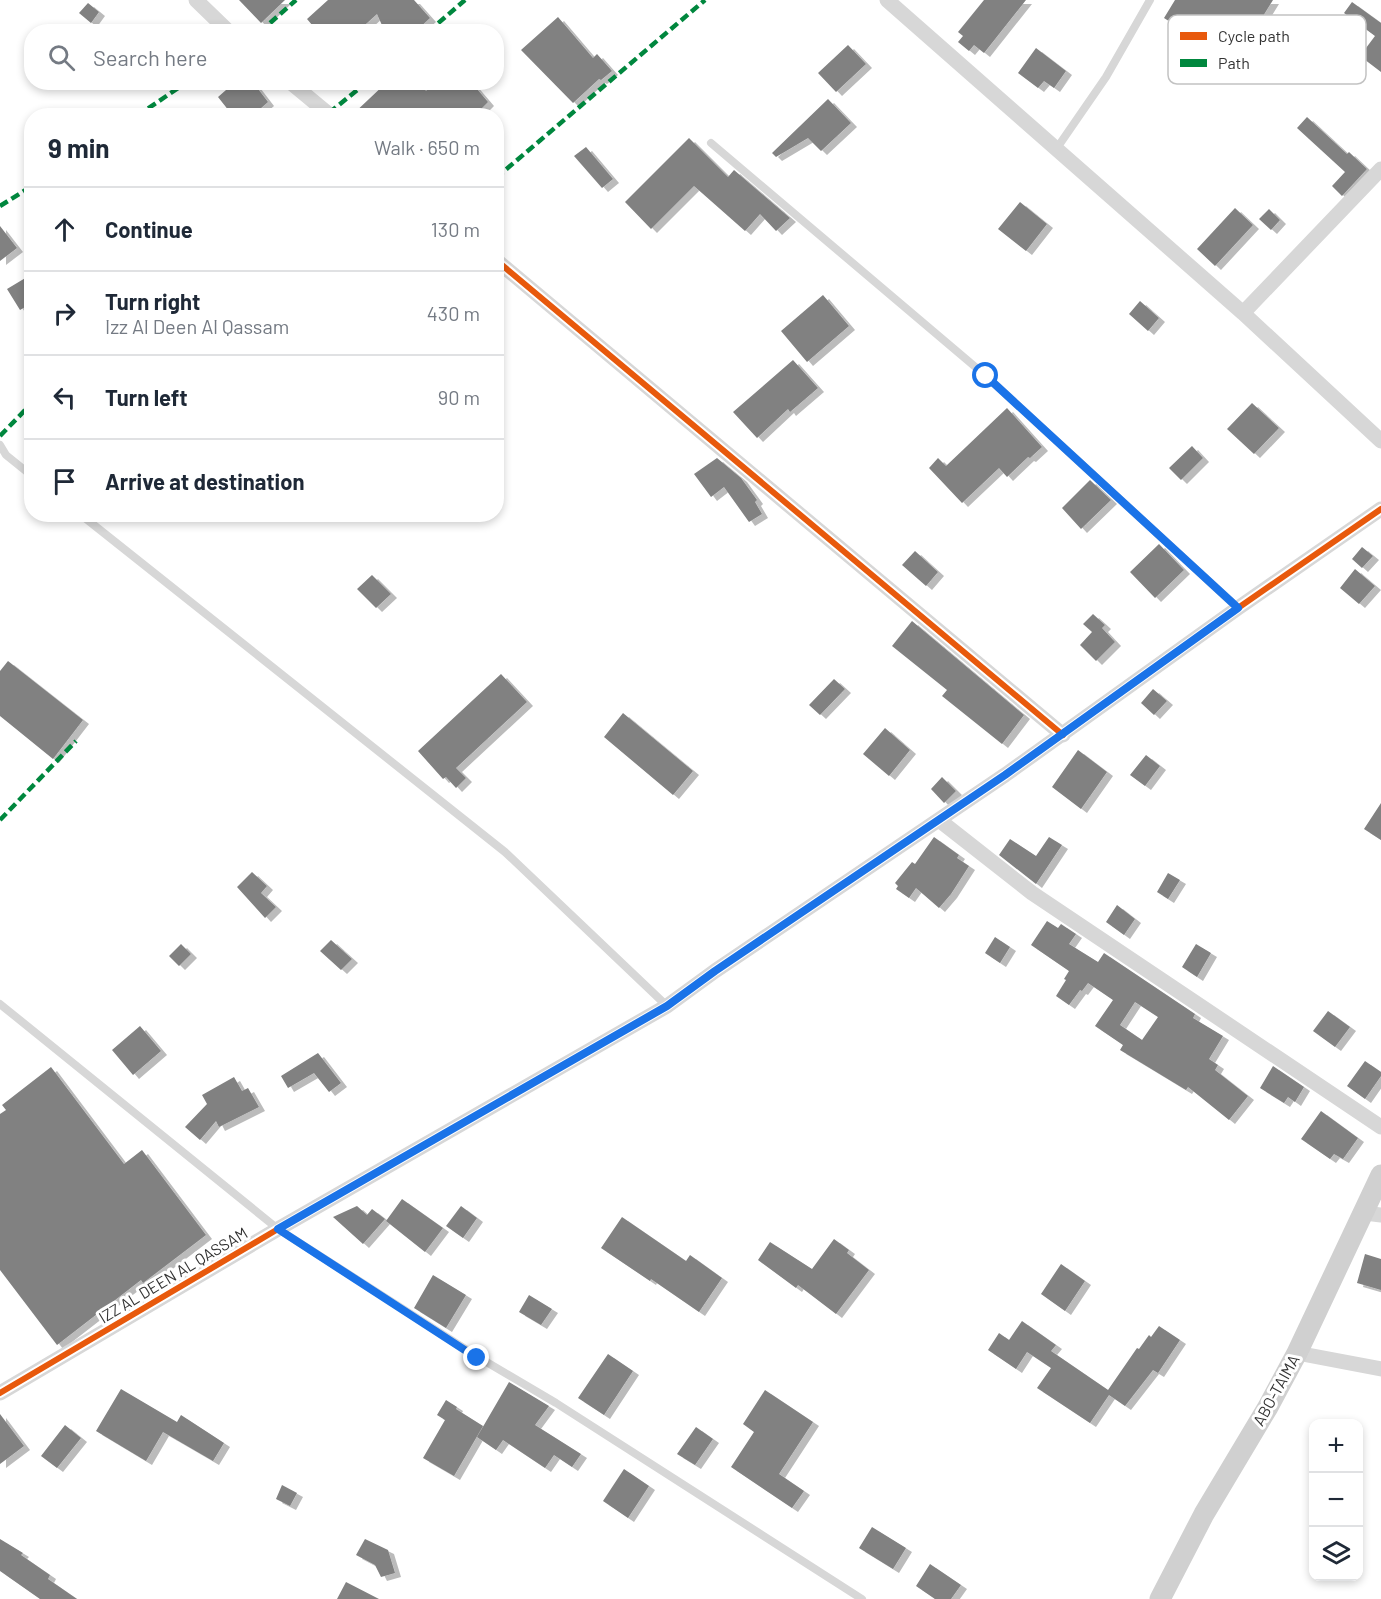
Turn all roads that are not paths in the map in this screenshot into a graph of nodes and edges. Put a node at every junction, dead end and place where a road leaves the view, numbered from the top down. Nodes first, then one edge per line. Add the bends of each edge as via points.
1 (196, 0) edge
2 (887, 0) edge
3 (1150, 0) edge
4 (221, 24) edge
5 (300, 90) edge
6 (321, 108) edge
7 (711, 143) dead end
8 (1057, 148) junction
9 (1381, 169) edge
10 (504, 267) edge
11 (1243, 313) junction
12 (1381, 441) edge
13 (0, 445) edge
14 (24, 470) edge
15 (1381, 509) edge
16 (90, 522) edge
17 (1238, 608) junction
18 (1063, 735) junction
19 (939, 820) junction
20 (0, 1004) edge
21 (667, 1006) junction
22 (1381, 1127) edge
23 (1381, 1175) edge
24 (1373, 1214) edge
25 (278, 1229) junction
26 (1297, 1353) junction
27 (1381, 1369) edge
28 (0, 1393) edge
29 (862, 1599) edge
30 (1160, 1599) edge

1 - 4 street
2 - 8 street
3 - 8 lane via 1106,77
5 - 6 street
7 - 17 lane via 986,376
8 - 11 street
9 - 11 street
10 - 18 street
11 - 12 street
13 - 14 lane
15 - 17 street, IZZ AL DEEN AL QASSAM
16 - 21 lane via 505,852
17 - 18 street, IZZ AL DEEN AL QASSAM
18 - 19 street, IZZ AL DEEN AL QASSAM
19 - 21 street, IZZ AL DEEN AL QASSAM
19 - 22 street via 1032,893
20 - 25 lane
21 - 25 street, IZZ AL DEEN AL QASSAM
23 - 24 street, ABO-TAIMA
24 - 26 street, ABO-TAIMA
25 - 28 street, IZZ AL DEEN AL QASSAM
25 - 29 lane
26 - 27 street
26 - 30 street, ABO-TAIMA

